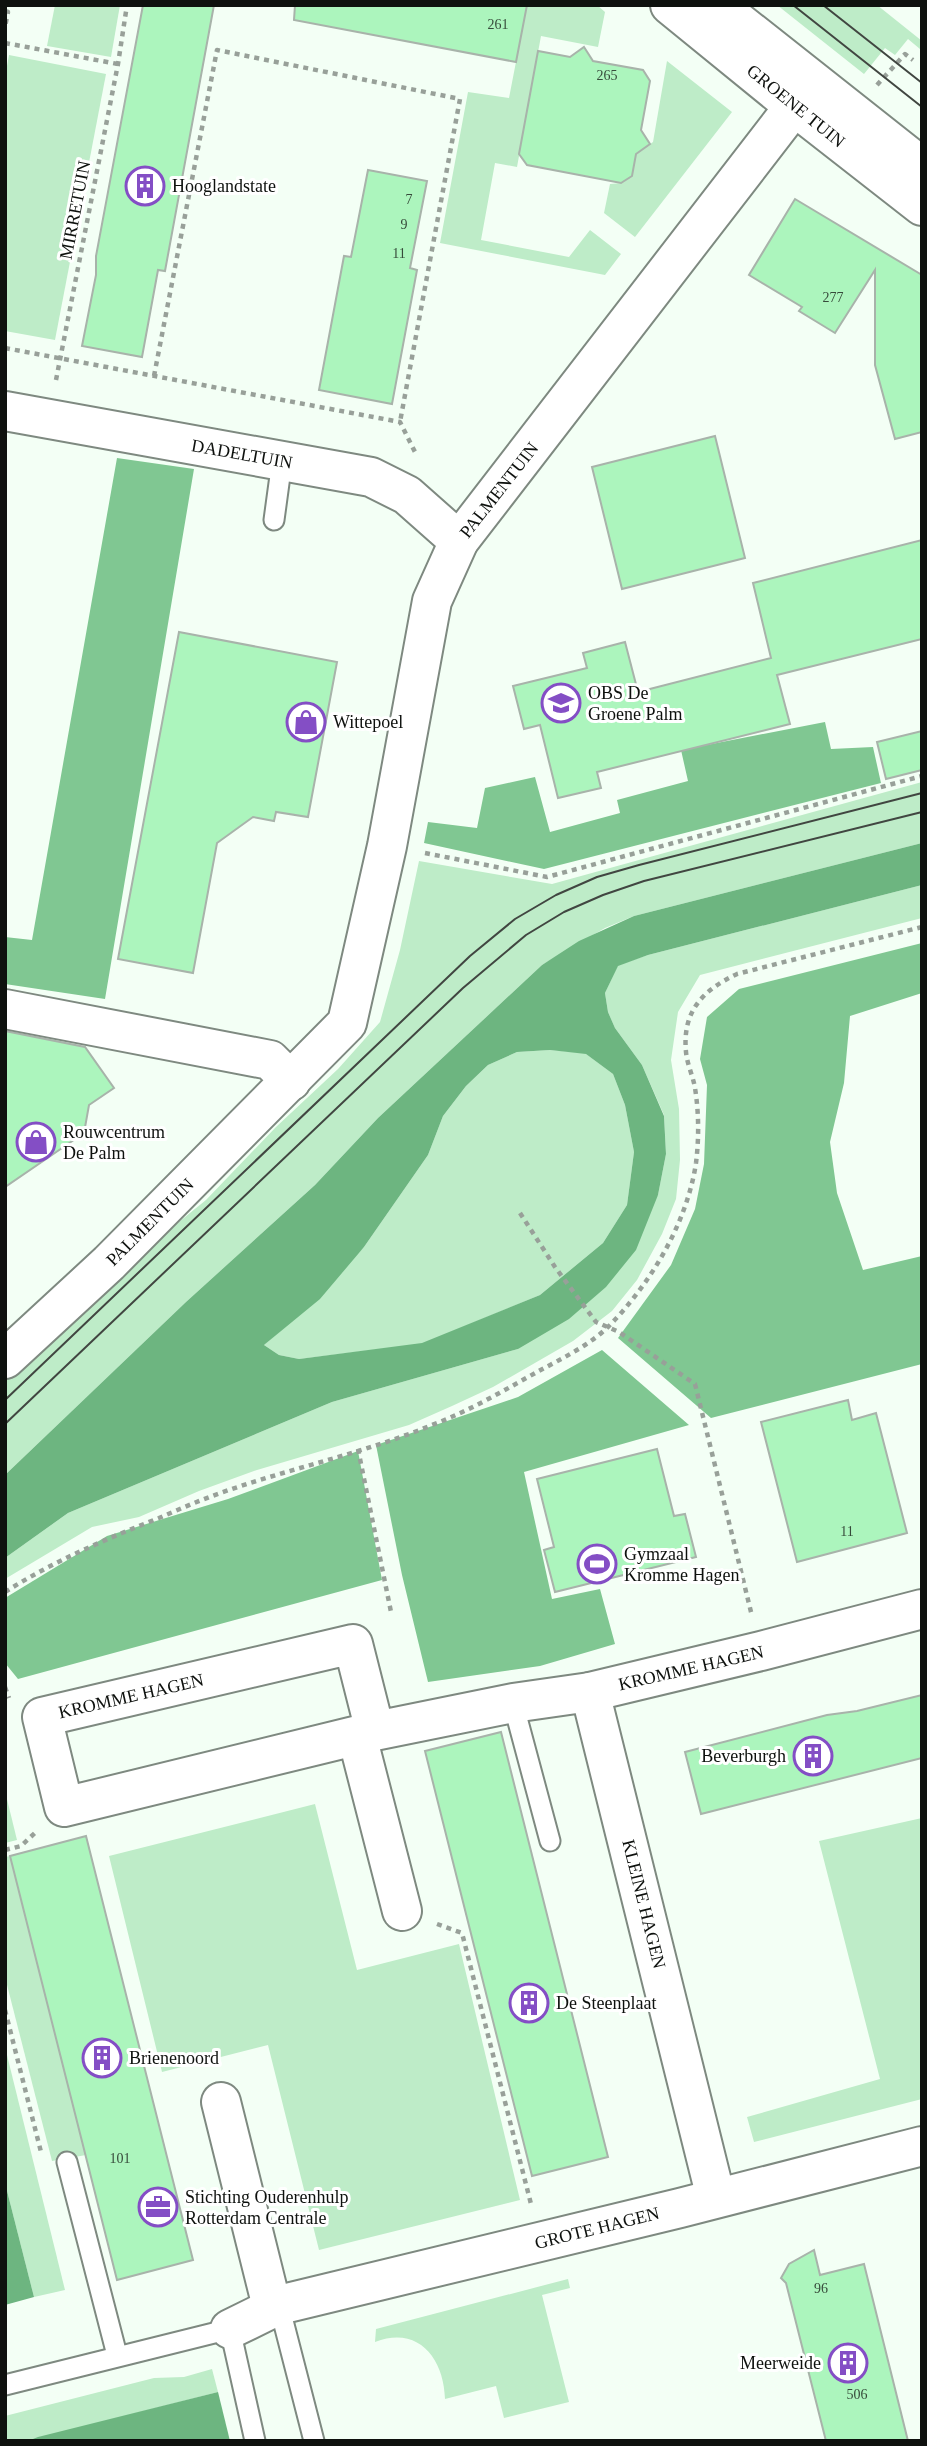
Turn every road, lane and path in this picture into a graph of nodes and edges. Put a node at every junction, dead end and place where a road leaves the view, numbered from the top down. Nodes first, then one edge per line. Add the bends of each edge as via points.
1 (127, 5) edge
2 (670, 5) edge
3 (718, 5) edge
4 (5, 11) edge
5 (5, 27) edge
6 (5, 43) edge
7 (913, 60) dead end
8 (118, 64) junction
9 (875, 88) dead end
10 (803, 94) junction
11 (922, 166) edge
12 (922, 206) edge
13 (5, 348) edge
14 (60, 359) junction
15 (154, 376) junction
16 (5, 411) edge
17 (49, 419) junction
18 (401, 422) junction
19 (418, 458) dead end
20 (282, 461) junction
21 (274, 520) dead end
22 (459, 541) junction
23 (922, 776) edge
24 (387, 846) junction
25 (922, 927) edge
26 (5, 1009) edge
27 (291, 1081) junction
28 (520, 1213) dead end
29 (607, 1328) junction
30 (5, 1359) edge
31 (358, 1449) junction
32 (5, 1592) edge
33 (922, 1609) edge
34 (391, 1612) dead end
35 (761, 1651) junction
36 (590, 1692) junction
37 (513, 1703) junction
38 (366, 1734) junction
39 (550, 1841) dead end
40 (402, 1911) joint
41 (221, 2102) dead end
42 (922, 2146) edge
43 (67, 2162) dead end
44 (716, 2198) junction
45 (541, 2242) junction
46 (275, 2306) junction
47 (230, 2329) junction
48 (117, 2356) junction
49 (5, 2385) edge
50 (255, 2441) edge
51 (314, 2441) edge

1 - 8 path, MIRRETUIN
2 - 10 street, GROENE TUIN
3 - 10 street, GROENE TUIN
4 - 5 path
6 - 8 path
7 - 9 path via 905,54
8 - 14 path, MIRRETUIN
10 - 11 street, GROENE TUIN
10 - 12 street, GROENE TUIN
10 - 22 street, PALMENTUIN
13 - 14 path
14 - 15 path
14 - 17 path, MIRRETUIN
15 - 18 path
15 - 18 path via 217,50 460,99
16 - 17 street, DADELTUIN
17 - 20 street, DADELTUIN
18 - 19 path
20 - 21 lane
20 - 22 street, DADELTUIN via 371,477 407,495
22 - 24 street, PALMENTUIN via 432,601
23 - 24 path via 547,877
24 - 27 street, PALMENTUIN via 347,1023
25 - 29 path via 737,974 703,995 693,1008 686,1036 698,1121 696,1164 687,1196 657,1263
26 - 27 street via 270,1060
27 - 30 street, PALMENTUIN via 109,1263
28 - 29 path via 596,1322
29 - 31 path via 497,1395 433,1425
29 - 35 path via 695,1384
31 - 32 path via 202,1500 104,1540
31 - 34 path
33 - 35 street, KROMME HAGEN
35 - 36 street, KROMME HAGEN
36 - 37 street, KROMME HAGEN
36 - 44 street, KLEINE HAGEN
37 - 38 street, KROMME HAGEN
37 - 39 lane
38 - 38 street, KROMME HAGEN via 354,1644 42,1717 64,1807
38 - 40 street, KROMME HAGEN
40 - 45 path via 462,1933
41 - 46 street
42 - 44 street, GROTE HAGEN
43 - 48 lane
44 - 45 street, GROTE HAGEN
45 - 46 street, GROTE HAGEN
46 - 47 street, GROTE HAGEN
46 - 51 lane
47 - 48 lane, GROTE HAGEN
47 - 50 lane
48 - 49 lane, GROTE HAGEN

